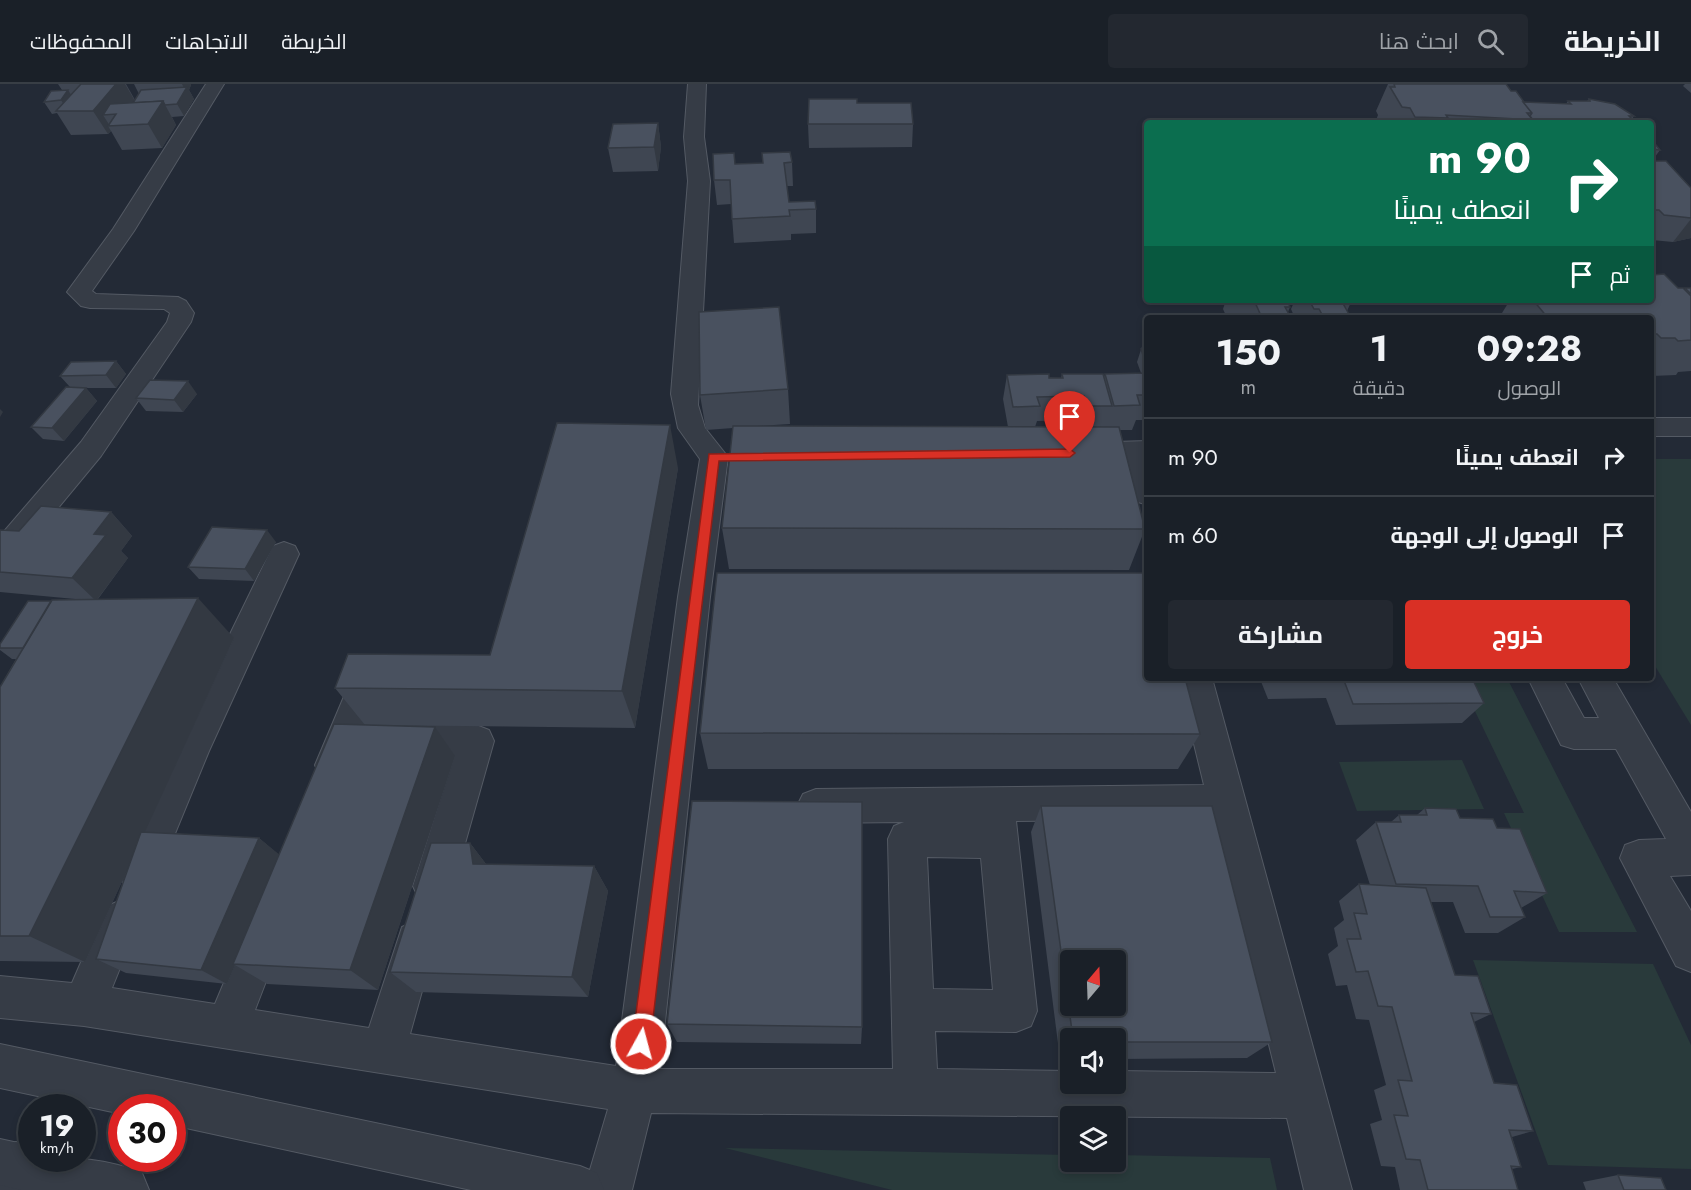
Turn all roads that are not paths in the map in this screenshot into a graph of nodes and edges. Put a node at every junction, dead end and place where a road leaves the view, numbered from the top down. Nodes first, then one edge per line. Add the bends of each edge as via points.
1 (215, 84) edge
2 (697, 84) edge
3 (1654, 427) edge
4 (1691, 427) edge
5 (1142, 451) edge
6 (1054, 454) edge
7 (284, 554) dead end
8 (0, 557) edge
9 (376, 659) edge
10 (1196, 681) edge
11 (1547, 681) edge
12 (1597, 681) edge
13 (1626, 734) junction
14 (344, 736) junction
15 (318, 801) edge
16 (1228, 802) junction
17 (787, 807) edge
18 (998, 822) junction
19 (1691, 848) edge
20 (1691, 857) edge
21 (279, 898) edge
22 (1691, 951) edge
23 (0, 997) edge
24 (84, 1005) junction
25 (913, 1010) junction
26 (226, 1028) junction
27 (383, 1052) junction
28 (0, 1066) edge
29 (635, 1091) junction
30 (916, 1091) junction
31 (1302, 1096) junction
32 (7, 1172) edge
33 (125, 1190) edge
34 (580, 1190) edge
35 (608, 1190) edge
36 (1328, 1190) edge

1 - 8 street via 123,231 79,292 90,301 169,302 182,313 179,322 91,449
2 - 29 street via 694,137 699,181 685,417 694,435 725,457 710,499 688,808
3 - 4 street
5 - 6 street
7 - 24 street via 191,751
9 - 14 street
10 - 16 street
11 - 13 street via 1574,734
12 - 13 street
13 - 19 street
14 - 15 street
14 - 27 street via 476,741
16 - 18 street
16 - 31 street
17 - 18 street
18 - 25 street via 907,839
18 - 25 street via 1016,1011
20 - 22 street via 1639,858
21 - 26 street
23 - 24 street
24 - 26 street
25 - 30 street
26 - 27 street
27 - 29 street
28 - 34 street
29 - 30 street
29 - 35 street
30 - 31 street
31 - 36 street
32 - 33 street

